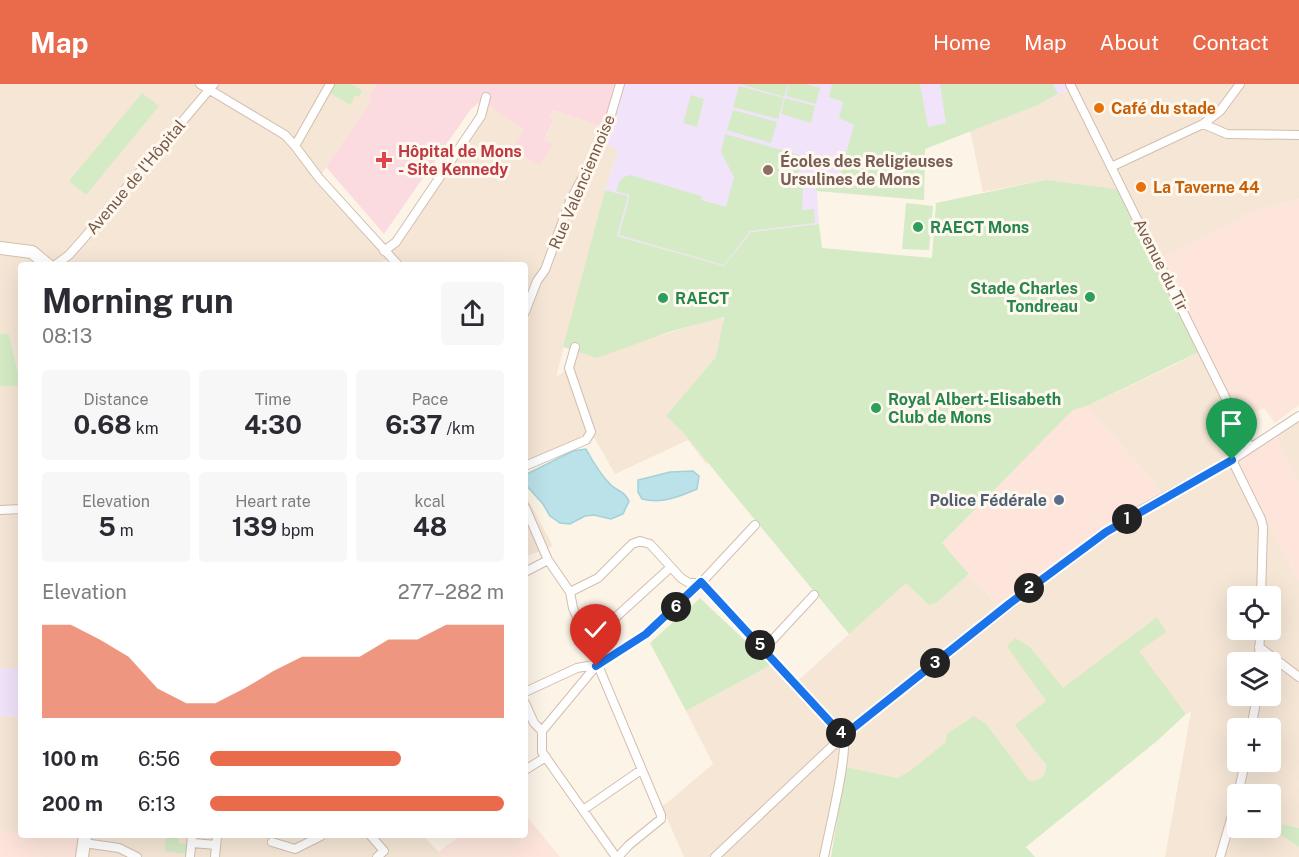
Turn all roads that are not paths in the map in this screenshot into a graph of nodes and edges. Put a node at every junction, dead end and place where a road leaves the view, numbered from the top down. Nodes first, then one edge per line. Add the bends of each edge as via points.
1 (200, 84) edge
2 (330, 84) edge
3 (620, 84) edge
4 (1070, 84) edge
5 (1240, 84) edge
6 (211, 87) edge
7 (486, 97) dead end
8 (1203, 124) junction
9 (1299, 135) edge
10 (295, 146) junction
11 (1112, 167) junction
12 (0, 248) edge
13 (384, 251) junction
14 (44, 262) edge
15 (59, 262) edge
16 (388, 262) edge
17 (528, 304) edge
18 (575, 347) dead end
19 (1299, 416) edge
20 (1250, 447) junction
21 (1232, 460) junction
22 (528, 465) edge
23 (0, 510) edge
24 (18, 510) edge
25 (528, 514) edge
26 (755, 525) dead end
27 (548, 560) junction
28 (671, 567) junction
29 (528, 571) edge
30 (701, 582) junction
31 (1261, 586) edge
32 (570, 592) junction
33 (814, 595) dead end
34 (586, 630) junction
35 (1259, 640) edge
36 (1259, 647) junction
37 (764, 649) junction
38 (1259, 652) edge
39 (598, 664) junction
40 (1299, 677) edge
41 (528, 691) edge
42 (528, 710) edge
43 (542, 731) junction
44 (843, 736) junction
45 (546, 757) junction
46 (528, 768) edge
47 (641, 770) junction
48 (583, 810) junction
49 (1227, 833) edge
50 (317, 838) edge
51 (372, 838) edge
52 (85, 839) edge
53 (192, 839) edge
54 (217, 840) edge
55 (272, 842) dead end
56 (383, 855) edge
57 (82, 857) edge
58 (137, 857) edge
59 (190, 857) edge
60 (215, 857) edge
61 (617, 857) edge
62 (715, 857) edge
63 (824, 857) edge
64 (1220, 857) edge

1 - 6 street
2 - 10 street
3 - 17 street, Rue Valenciennoise via 605,135 570,201
4 - 11 street, Avenue du Tir
5 - 8 street via 1220,111
6 - 10 street via 285,135
6 - 15 street, Avenue de l'Hôpital
7 - 13 street via 481,116 396,242
8 - 9 street via 1227,134
8 - 11 street
10 - 13 street
11 - 20 street, Avenue du Tir
12 - 14 main road via 32,252
13 - 16 street
18 - 22 street via 569,368 591,432 585,440
19 - 20 street
20 - 21 street
21 - 31 street via 1263,527
21 - 44 street via 1106,532
23 - 24 street
25 - 27 street
26 - 30 street
27 - 29 street
27 - 32 street
28 - 30 street via 689,583
28 - 32 street via 650,544 640,541 632,544 598,578
28 - 34 street via 616,617
30 - 37 street
30 - 39 street via 646,634
32 - 34 street via 573,608
33 - 37 street
34 - 39 street
35 - 36 street
36 - 38 street
36 - 40 street
37 - 44 street
39 - 41 street via 577,668
39 - 43 street
39 - 47 street
42 - 43 street
43 - 45 street via 542,752
44 - 62 street
44 - 63 street via 844,752
45 - 46 street
45 - 48 street
47 - 48 street
47 - 61 street via 661,819
48 - 61 street
49 - 64 street
50 - 55 street via 295,849
51 - 56 street
52 - 57 main road
52 - 58 street
53 - 54 street
53 - 59 street
54 - 60 street

